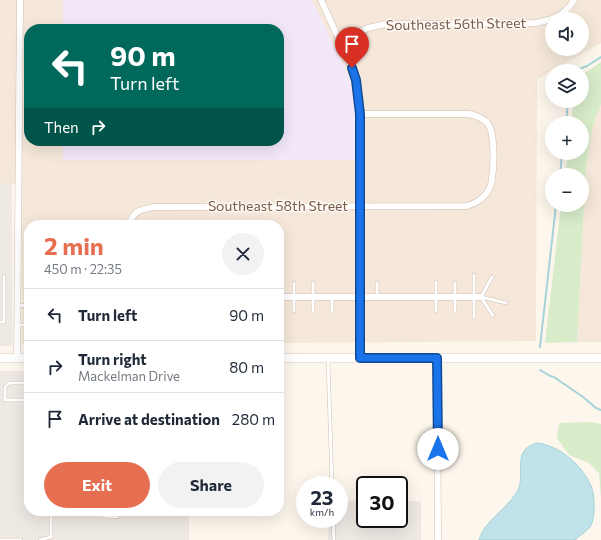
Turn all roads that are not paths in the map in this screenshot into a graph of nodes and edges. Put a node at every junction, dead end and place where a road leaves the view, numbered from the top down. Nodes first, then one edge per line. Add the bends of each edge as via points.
1 (20, 0) edge
2 (321, 0) edge
3 (574, 0) edge
4 (564, 12) edge
5 (545, 21) edge
6 (339, 40) junction
7 (360, 114) junction
8 (360, 206) junction
9 (131, 220) edge
10 (474, 274) dead end
11 (4, 276) dead end
12 (492, 277) dead end
13 (436, 282) dead end
14 (294, 283) dead end
15 (313, 283) dead end
16 (377, 283) dead end
17 (455, 283) dead end
18 (284, 297) edge
19 (294, 297) junction
20 (313, 297) junction
21 (332, 297) junction
22 (360, 297) junction
23 (377, 297) junction
24 (436, 297) junction
25 (455, 297) junction
26 (474, 297) junction
27 (481, 297) junction
28 (506, 303) dead end
29 (18, 306) junction
30 (24, 306) edge
31 (294, 311) dead end
32 (436, 311) dead end
33 (313, 312) dead end
34 (332, 312) dead end
35 (455, 312) dead end
36 (492, 316) dead end
37 (474, 317) dead end
38 (0, 322) edge
39 (17, 325) junction
40 (24, 325) edge
41 (0, 358) edge
42 (17, 358) junction
43 (24, 358) edge
44 (284, 358) edge
45 (328, 358) junction
46 (360, 358) junction
47 (437, 358) junction
48 (601, 358) edge
49 (24, 383) edge
50 (0, 387) edge
51 (5, 387) junction
52 (24, 400) edge
53 (332, 476) edge
54 (50, 516) edge
55 (103, 516) edge
56 (117, 517) dead end
57 (334, 528) edge
58 (0, 540) edge
59 (21, 540) edge
60 (40, 540) edge
61 (334, 540) edge
62 (438, 540) edge

1 - 29 street
2 - 6 street
3 - 4 street, Southeast 56th Street
5 - 6 street, Southeast 56th Street via 536,23 386,24 368,28
6 - 7 street via 356,80
7 - 8 street
7 - 8 street, Southeast 58th Street via 469,114 488,124 493,137 492,179 484,197 475,203 467,206
8 - 9 street, Southeast 58th Street via 154,207 133,214
8 - 22 street
10 - 26 lane
11 - 38 lane via 4,322
12 - 27 lane
13 - 24 lane
14 - 19 lane
15 - 20 lane
16 - 23 lane
17 - 25 lane
18 - 19 street
19 - 20 street
19 - 31 lane
20 - 21 street
20 - 33 lane
21 - 22 street
21 - 34 lane
22 - 23 street
22 - 46 street
23 - 24 street
24 - 25 street
24 - 32 lane
25 - 26 street
25 - 35 lane
26 - 27 street
26 - 37 lane
27 - 28 lane
27 - 36 lane
29 - 30 lane
29 - 39 street
39 - 40 lane
39 - 42 street
41 - 42 main road
42 - 43 main road
44 - 45 main road
45 - 46 main road
45 - 53 lane
46 - 47 main road
47 - 48 main road
47 - 62 street
49 - 51 lane via 9,383
50 - 51 lane
51 - 52 lane via 5,400
54 - 60 lane via 51,537
55 - 56 lane
57 - 61 lane
58 - 59 lane

